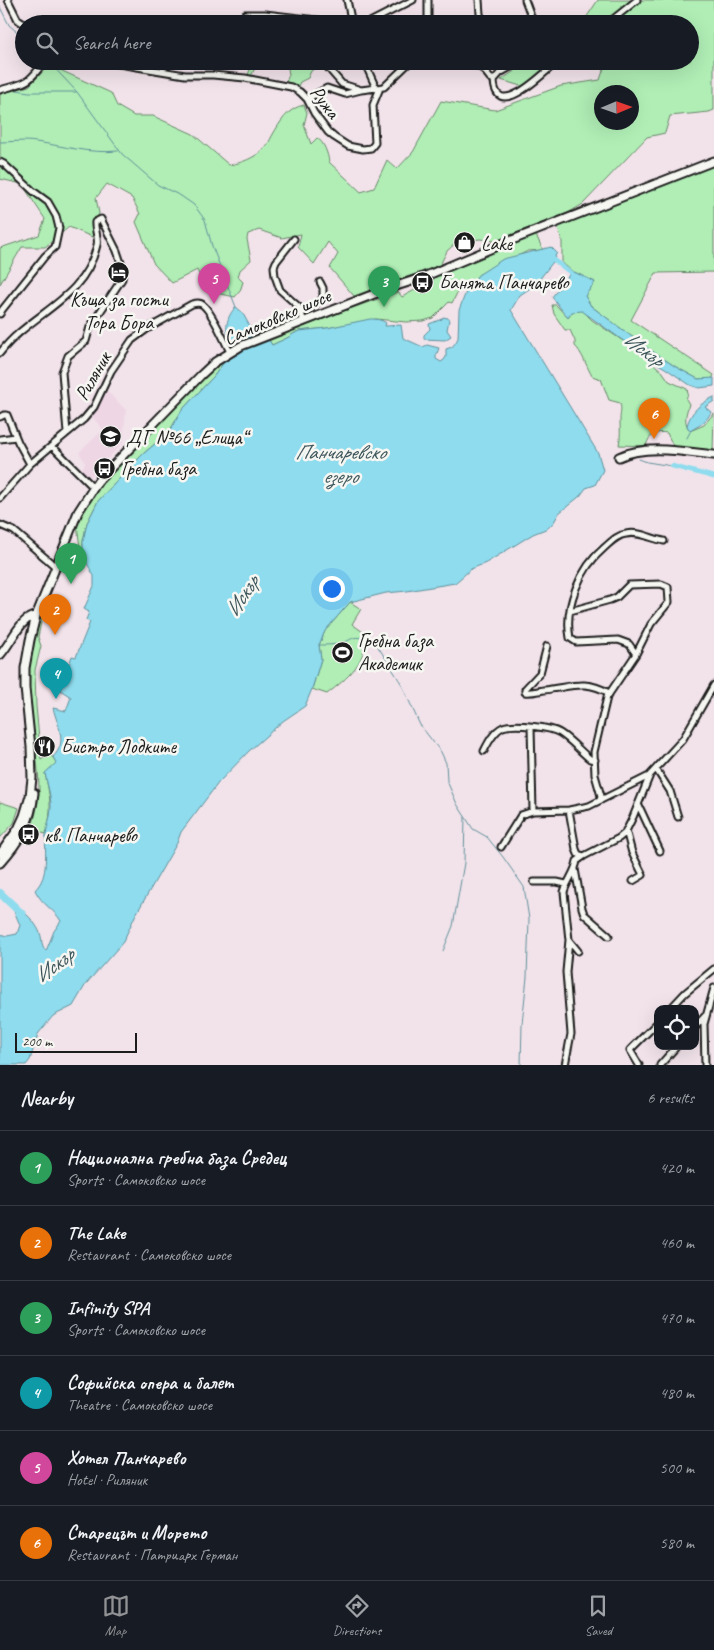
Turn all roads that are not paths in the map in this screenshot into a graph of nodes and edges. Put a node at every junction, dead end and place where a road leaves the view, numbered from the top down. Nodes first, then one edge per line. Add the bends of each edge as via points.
1 (8, 0) edge
2 (347, 0) edge
3 (413, 0) edge
4 (428, 0) edge
5 (479, 0) edge
6 (525, 0) edge
7 (637, 0) edge
8 (245, 14) dead end
9 (16, 15) edge
10 (274, 15) edge
11 (350, 15) edge
12 (384, 15) edge
13 (428, 15) edge
14 (480, 15) edge
15 (531, 15) edge
16 (619, 15) edge
17 (39, 70) edge
18 (159, 70) edge
19 (330, 70) edge
20 (369, 70) edge
21 (402, 70) edge
22 (484, 70) edge
23 (505, 70) edge
24 (547, 70) edge
25 (494, 80) junction
26 (378, 88) junction
27 (0, 90) edge
28 (361, 90) junction
29 (307, 99) junction
30 (714, 161) edge
31 (0, 162) edge
32 (294, 239) dead end
33 (320, 282) dead end
34 (0, 314) edge
35 (301, 314) junction
36 (304, 322) junction
37 (230, 352) junction
38 (0, 353) edge
39 (0, 417) edge
40 (67, 433) junction
41 (16, 437) junction
42 (0, 438) edge
43 (52, 446) junction
44 (714, 454) edge
45 (619, 457) dead end
46 (30, 464) junction
47 (93, 488) junction
48 (0, 498) edge
49 (0, 525) edge
50 (664, 541) dead end
51 (56, 567) junction
52 (570, 611) junction
53 (36, 616) junction
54 (547, 646) dead end
55 (636, 654) junction
56 (0, 655) edge
57 (714, 685) edge
58 (609, 693) junction
59 (531, 727) junction
60 (31, 747) junction
61 (484, 751) dead end
62 (594, 760) junction
63 (656, 769) junction
64 (650, 775) junction
65 (600, 800) junction
66 (638, 804) junction
67 (569, 810) junction
68 (533, 811) junction
69 (678, 817) dead end
70 (626, 830) junction
71 (501, 847) dead end
72 (660, 851) dead end
73 (0, 854) edge
74 (584, 856) junction
75 (0, 864) edge
76 (575, 869) junction
77 (534, 882) dead end
78 (633, 882) dead end
79 (566, 884) junction
80 (609, 936) dead end
81 (569, 940) junction
82 (578, 951) dead end
83 (714, 969) edge
84 (714, 988) edge
85 (674, 1005) edge
86 (705, 1016) junction
87 (699, 1023) edge
88 (654, 1026) edge
89 (674, 1050) edge
90 (565, 1065) edge
91 (639, 1065) edge
92 (660, 1065) edge
93 (705, 1065) edge

1 - 9 street
2 - 11 street
3 - 12 street
4 - 13 street
5 - 14 street
6 - 15 street
7 - 16 street
8 - 10 street
17 - 27 street via 24,84
18 - 29 street, Ружа via 282,84 297,89
19 - 28 street via 342,84
20 - 26 street
21 - 26 street via 387,85
22 - 25 street
23 - 25 street
24 - 25 street via 514,96 499,94
26 - 28 street
26 - 29 street, Ружа via 373,105 375,143 372,148 348,146 334,137
28 - 29 street via 345,94 326,88
30 - 36 main road, Самоковско шосе
31 - 34 street via 48,202 58,225 55,247
32 - 35 street via 274,267 280,290 295,303
33 - 35 street via 323,299
35 - 36 street
36 - 37 main road, Самоковско шосе
37 - 40 street, Риляник via 204,305 192,304 132,340 111,371 94,407
37 - 47 main road, Самоковско шосе via 201,375
38 - 40 street via 9,341 78,285 91,263 98,242 95,222 100,219 118,251 123,275 90,327 86,341 68,356 63,367
39 - 41 street via 7,415
40 - 43 street, Риляник
41 - 42 street
41 - 46 street
43 - 46 street, Риляник
43 - 47 street
44 - 45 main road via 642,450
46 - 48 street, Риляник
47 - 51 main road, Самоковско шосе via 78,512
49 - 51 street via 14,531
50 - 52 street via 629,533 611,541 584,570
51 - 53 main road, Самоковско шосе
52 - 55 street via 570,638 576,642 618,640 629,644
52 - 55 street via 617,597 628,585 661,584 668,587 669,602 651,624
53 - 56 main road via 25,620
53 - 60 main road, Самоковско шосе via 25,668
54 - 58 street via 540,673 525,692 585,684 598,686
55 - 58 street
57 - 63 street via 683,739
58 - 62 street via 602,711
59 - 61 street via 502,727
59 - 62 street via 558,731
59 - 68 street
60 - 73 main road, Самоковско шосе via 30,796 18,829
60 - 75 main road, Самоковско шосе via 36,778 32,807 16,844
62 - 65 street
63 - 64 street
63 - 69 street via 670,791
64 - 65 street
64 - 66 street
65 - 67 street
66 - 70 street
66 - 72 street
67 - 68 street
67 - 74 street via 576,849
68 - 71 street via 521,816
70 - 74 street via 619,838
70 - 78 street via 632,853 643,875
74 - 76 street via 577,861
76 - 79 street
76 - 80 street via 584,914
77 - 79 street
79 - 81 street
81 - 82 street
81 - 90 street via 566,972 570,1034
83 - 85 street
84 - 86 street
86 - 87 street
86 - 93 street
88 - 91 street via 630,1050
89 - 92 street

